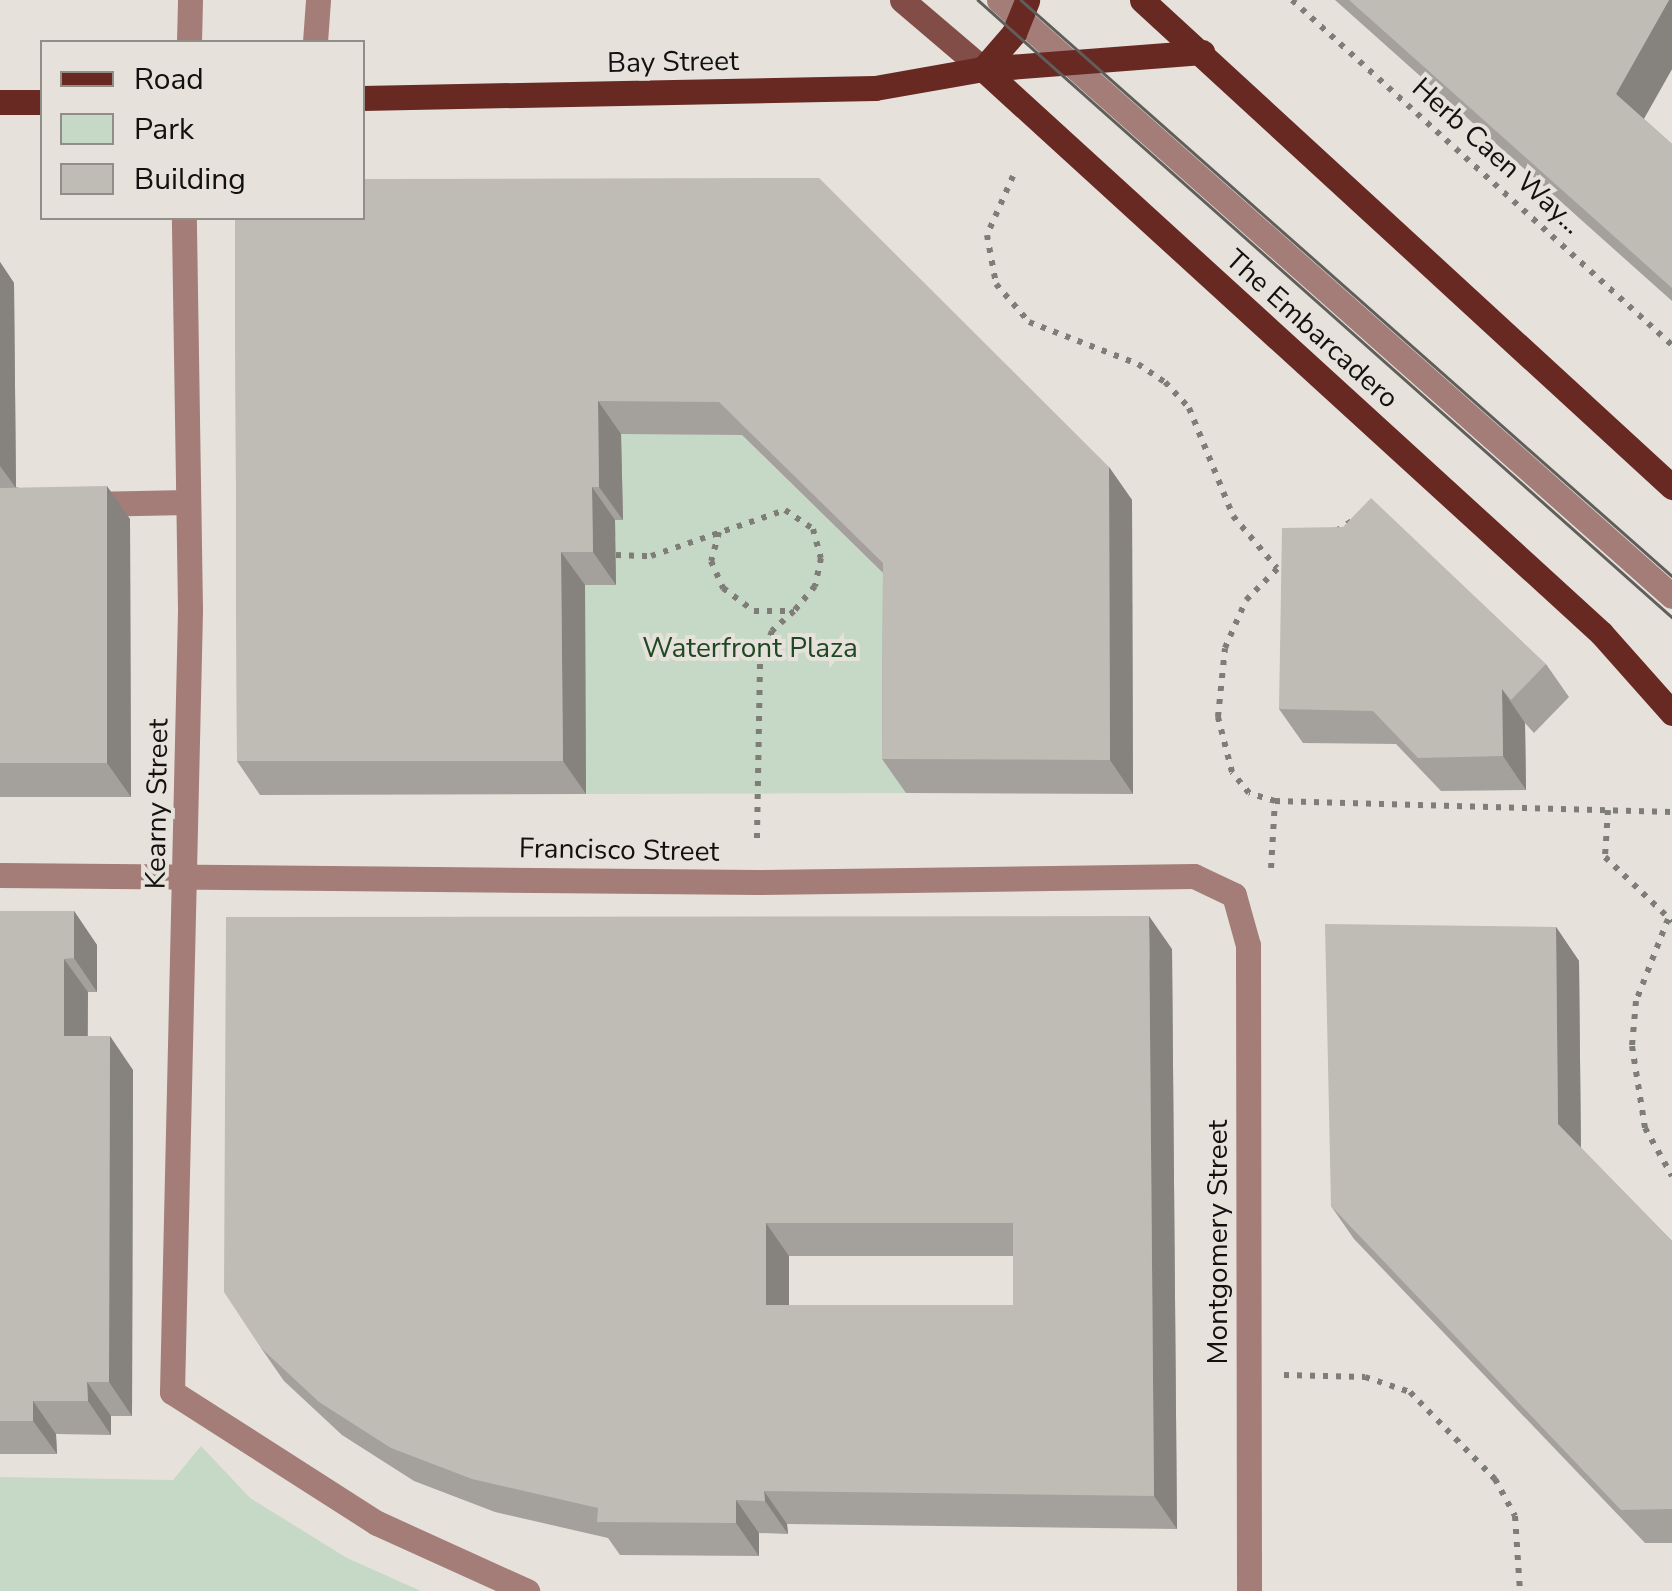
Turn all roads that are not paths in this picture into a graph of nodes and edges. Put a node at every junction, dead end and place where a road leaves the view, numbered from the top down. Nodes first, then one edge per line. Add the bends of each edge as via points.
1 (190, 0) edge
2 (318, 0) edge
3 (902, 0) edge
4 (999, 0) edge
5 (1142, 0) edge
6 (1024, 10) edge
7 (188, 40) edge
8 (315, 40) edge
9 (1202, 52) junction
10 (1068, 62) junction
11 (983, 69) junction
12 (365, 98) edge
13 (0, 102) edge
14 (40, 102) edge
15 (184, 220) edge
16 (1672, 487) edge
17 (188, 502) junction
18 (56, 504) edge
19 (1672, 596) edge
20 (1672, 713) edge
21 (0, 875) edge
22 (186, 875) junction
23 (1234, 895) joint
24 (527, 1591) edge
25 (1248, 1591) edge

1 - 7 street
2 - 8 street
3 - 11 main road, The Embarcadero
4 - 6 street, The Embarcadero
5 - 9 main road
6 - 10 street, The Embarcadero
6 - 11 main road
9 - 10 main road, Bay Street
9 - 16 main road
10 - 11 main road, Bay Street
10 - 19 street, The Embarcadero
11 - 12 main road, Bay Street via 875,88
11 - 20 main road, The Embarcadero via 1601,633
13 - 14 main road
15 - 17 street, Kearny Street
17 - 18 street
17 - 22 street, Kearny Street
21 - 22 street, Francisco Street
22 - 23 street, Francisco Street via 759,882 1194,876
22 - 24 street, Kearny Street via 172,1392 377,1523
23 - 25 street, Montgomery Street via 1248,946

